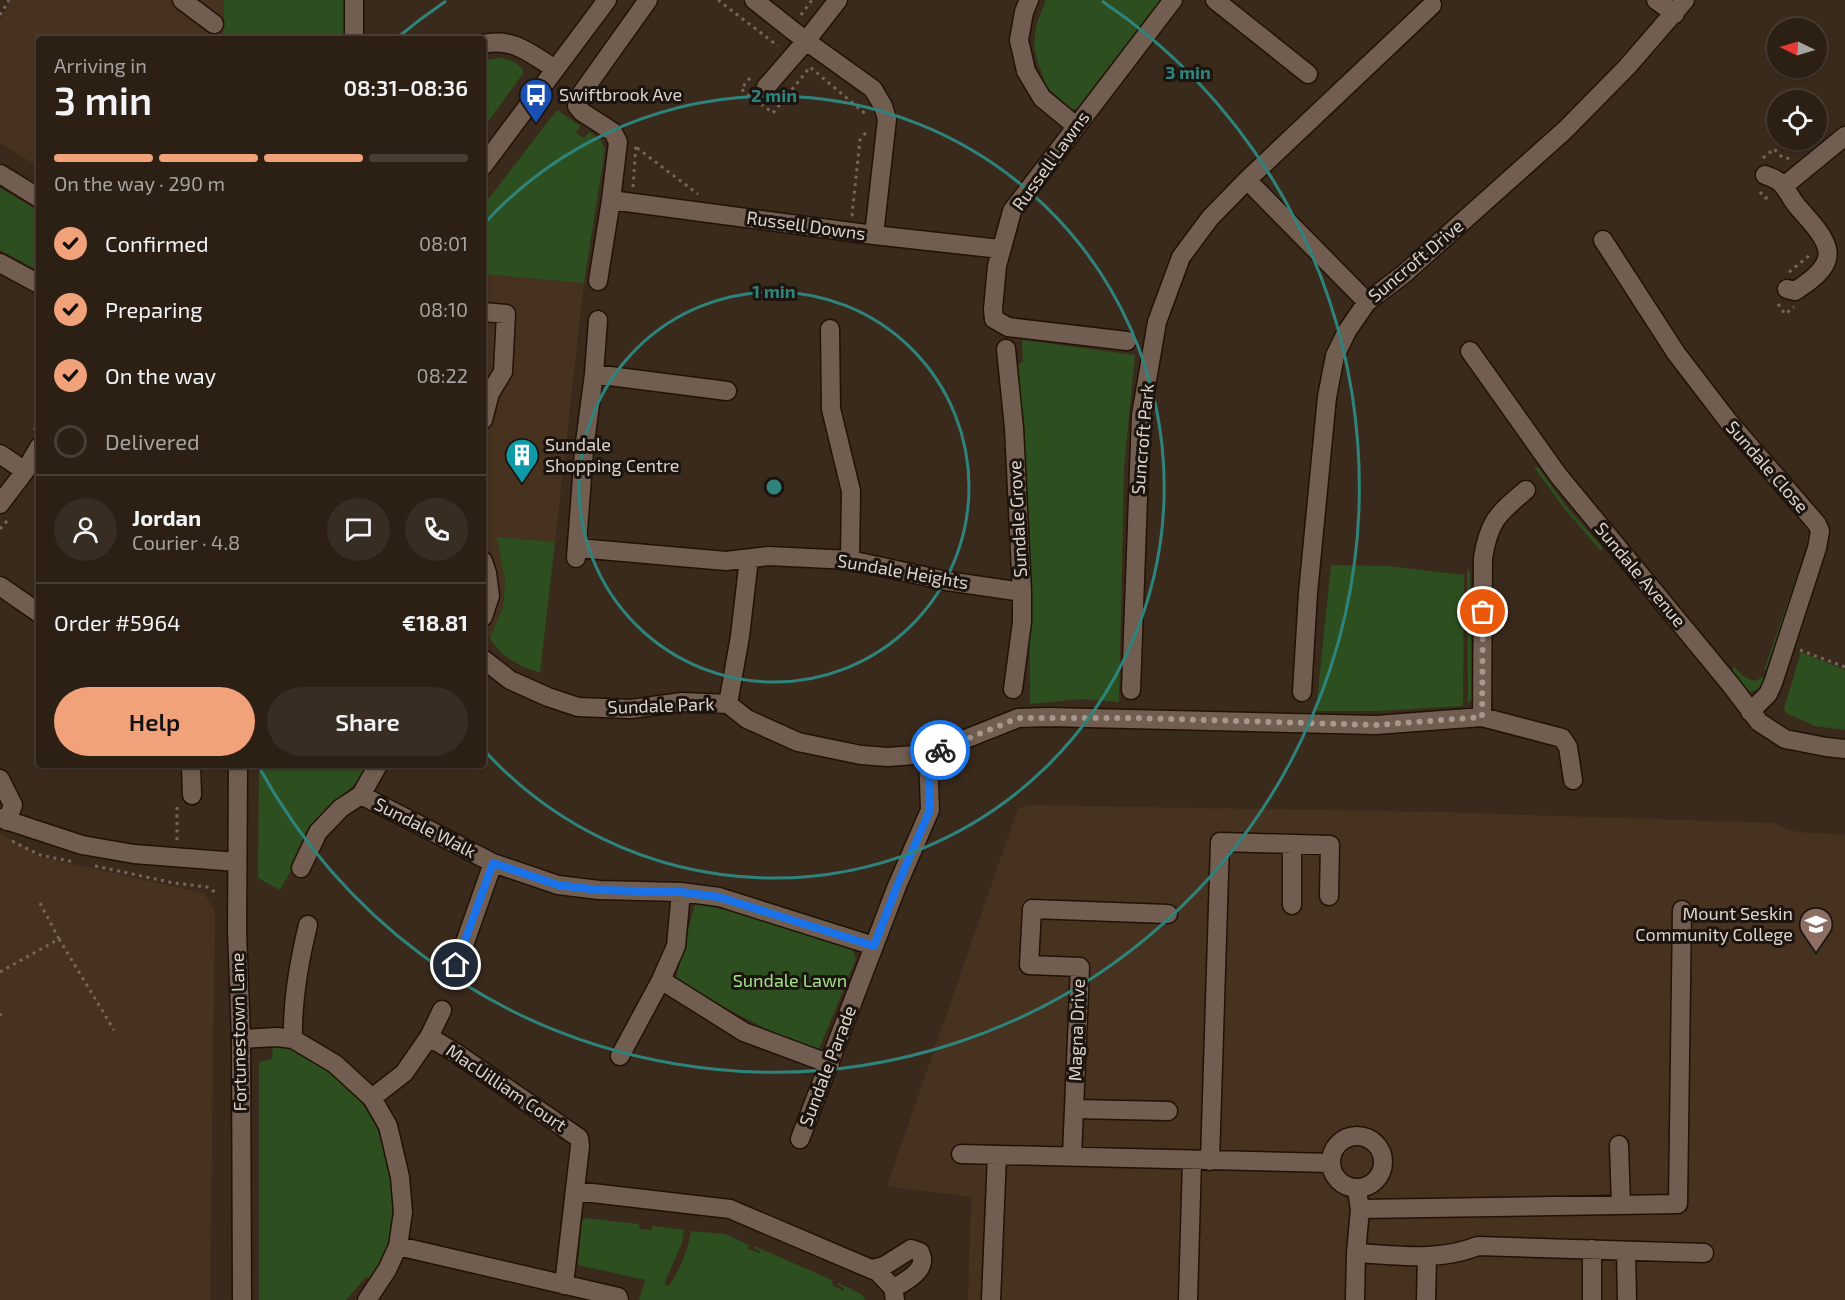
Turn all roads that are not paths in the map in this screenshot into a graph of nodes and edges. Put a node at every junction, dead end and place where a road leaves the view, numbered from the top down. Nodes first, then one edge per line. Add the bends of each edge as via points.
1 (182, 0) edge
2 (354, 0) edge
3 (607, 0) edge
4 (648, 0) edge
5 (754, 0) edge
6 (838, 0) edge
7 (1029, 0) edge
8 (1173, 0) edge
9 (1215, 0) edge
10 (1656, 0) edge
11 (1432, 6) dead end
12 (1680, 7) edge
13 (214, 24) dead end
14 (354, 36) edge
15 (806, 41) junction
16 (486, 43) edge
17 (555, 69) junction
18 (1308, 74) dead end
19 (766, 87) dead end
20 (1076, 126) junction
21 (1845, 136) edge
22 (486, 162) edge
23 (0, 174) edge
24 (1765, 175) dead end
25 (1247, 180) junction
26 (1784, 186) junction
27 (36, 196) edge
28 (611, 200) junction
29 (874, 235) junction
30 (1603, 240) dead end
31 (1000, 249) junction
32 (0, 263) edge
33 (598, 281) dead end
34 (36, 282) edge
35 (1787, 289) dead end
36 (1366, 302) junction
37 (486, 312) edge
38 (598, 320) dead end
39 (830, 329) dead end
40 (1127, 341) dead end
41 (1006, 350) dead end
42 (1470, 351) dead end
43 (594, 374) junction
44 (727, 391) dead end
45 (486, 408) edge
46 (35, 442) edge
47 (0, 454) edge
48 (25, 471) junction
49 (1526, 490) dead end
50 (0, 504) edge
51 (749, 559) junction
52 (850, 560) junction
53 (486, 570) edge
54 (0, 586) edge
55 (1022, 592) junction
56 (486, 608) edge
57 (36, 611) edge
58 (486, 660) edge
59 (1013, 689) dead end
60 (1131, 690) dead end
61 (1302, 692) dead end
62 (728, 704) junction
63 (1750, 712) junction
64 (1482, 717) junction
65 (1845, 749) edge
66 (928, 754) junction
67 (191, 768) edge
68 (238, 768) edge
69 (376, 768) edge
70 (0, 779) edge
71 (1573, 780) dead end
72 (192, 795) dead end
73 (361, 795) junction
74 (4, 820) edge
75 (1292, 844) junction
76 (237, 862) junction
77 (493, 863) junction
78 (302, 868) dead end
79 (681, 892) junction
80 (1329, 896) dead end
81 (1292, 905) dead end
82 (1682, 910) dead end
83 (1168, 914) dead end
84 (308, 925) dead end
85 (874, 946) junction
86 (456, 965) dead end
87 (661, 980) junction
88 (442, 1010) dead end
89 (429, 1037) junction
90 (241, 1039) junction
91 (293, 1040) junction
92 (620, 1056) dead end
93 (830, 1064) junction
94 (372, 1098) junction
95 (1074, 1109) junction
96 (1168, 1111) dead end
97 (800, 1139) dead end
98 (1619, 1145) dead end
99 (961, 1154) dead end
100 (997, 1155) junction
101 (1072, 1156) junction
102 (1201, 1160) junction
103 (1331, 1163) junction
104 (1356, 1188) junction
105 (575, 1191) junction
106 (1621, 1205) junction
107 (1360, 1209) junction
108 (398, 1246) junction
109 (1592, 1250) junction
110 (1626, 1251) junction
111 (1356, 1253) junction
112 (1704, 1253) dead end
113 (1427, 1257) junction
114 (873, 1269) junction
115 (564, 1285) junction
116 (894, 1294) edge
117 (619, 1299) edge
118 (242, 1300) edge
119 (367, 1300) edge
120 (991, 1300) edge
121 (1188, 1300) edge
122 (1355, 1300) edge
123 (1426, 1300) edge
124 (1592, 1300) edge
125 (1627, 1300) edge

1 - 13 street
2 - 14 street
3 - 17 street
4 - 28 street via 579,97 577,106 613,132 618,142
5 - 15 street
6 - 15 street
7 - 20 street via 1019,40 1026,71 1042,98
8 - 20 street, Russell Lawns
9 - 18 street
10 - 12 street, Suncroft Drive
11 - 25 street, Suncroft Park
12 - 36 street, Suncroft Drive via 1565,130 1404,274
15 - 19 street
15 - 29 street via 873,89 884,105 887,119
16 - 17 street via 516,45
17 - 22 street
20 - 31 street, Russell Lawns via 1012,210
21 - 26 street
23 - 27 street
24 - 26 street via 1778,179
25 - 36 street
25 - 60 street, Suncroft Park via 1210,218 1181,257 1157,322 1141,415
26 - 35 street via 1828,240 1832,255 1829,267 1808,283 1795,291
28 - 29 street, Russell Downs
28 - 33 street
29 - 31 street, Russell Downs
30 - 63 street, Sundale Close via 1676,353 1820,531 1773,683
31 - 40 street, Russell Lawns via 994,319 1008,327
32 - 34 street
36 - 61 street, Suncroft Drive via 1335,357 1327,397
37 - 45 street via 506,314 503,372
38 - 43 street
39 - 52 street via 831,409 850,491
41 - 55 street, Sundale Grove
42 - 63 street, Sundale Avenue via 1558,475
43 - 44 street
43 - 51 street, Sundale Heights via 577,553
46 - 48 street
47 - 48 street
48 - 50 street
49 - 64 street via 1499,513 1485,543
51 - 52 street, Sundale Heights via 769,556
51 - 62 street
52 - 55 street, Sundale Heights
53 - 56 street via 490,596
54 - 57 street
55 - 59 street, Sundale Grove
58 - 62 street, Sundale Park via 510,680 578,707 631,709 681,702
62 - 66 street, Sundale Park via 747,719 798,742 861,755
63 - 65 street, Sundale Avenue via 1783,738
64 - 66 street, Sundale Park via 1376,725 1018,718
64 - 71 street, Sundale Park via 1562,738 1568,747
66 - 85 street, Sundale Parade via 930,810
67 - 72 street
68 - 76 street, Fortunestown Lane
69 - 73 street
70 - 74 street via 13,805
73 - 77 street, Sundale Walk
73 - 78 street via 341,808 318,832
74 - 76 street via 82,845
75 - 80 street via 1330,845
75 - 81 street
75 - 102 street via 1220,842
76 - 90 street, Fortunestown Lane
77 - 79 street, Sundale Walk via 558,885
77 - 86 street
79 - 85 street, Sundale Walk via 719,897
79 - 87 street via 676,946
82 - 106 street via 1678,1204
83 - 95 street, Magna Drive via 1032,909 1029,964 1080,967
84 - 91 street via 299,965
85 - 93 street, Sundale Parade
87 - 92 street
87 - 93 street via 744,1032
88 - 89 street, MacUilliam Court
89 - 94 street, MacUilliam Court via 404,1073
89 - 105 street, MacUilliam Court via 579,1138
90 - 91 street
90 - 118 street, Fortunestown Lane
91 - 94 street via 335,1064
93 - 97 street, Sundale Parade
94 - 108 street via 388,1126 400,1177 403,1212
95 - 96 street
95 - 101 street, Magna Drive
98 - 106 street
99 - 100 street
100 - 101 street
100 - 120 street
101 - 102 street
102 - 103 street
102 - 121 street
103 - 104 street via 1336,1178
103 - 104 street via 1336,1146 1351,1136 1376,1143 1383,1159 1379,1176 1373,1183
104 - 107 street
105 - 114 street via 730,1209
105 - 115 street, MacUilliam Court
106 - 107 street
107 - 111 street
108 - 115 street
108 - 119 street
109 - 110 street
109 - 113 street via 1478,1246
109 - 124 street
110 - 112 street
110 - 125 street
111 - 113 street
111 - 122 street
113 - 123 street
114 - 116 street via 886,1279
114 - 116 street via 905,1251 920,1252 920,1267
115 - 117 street

